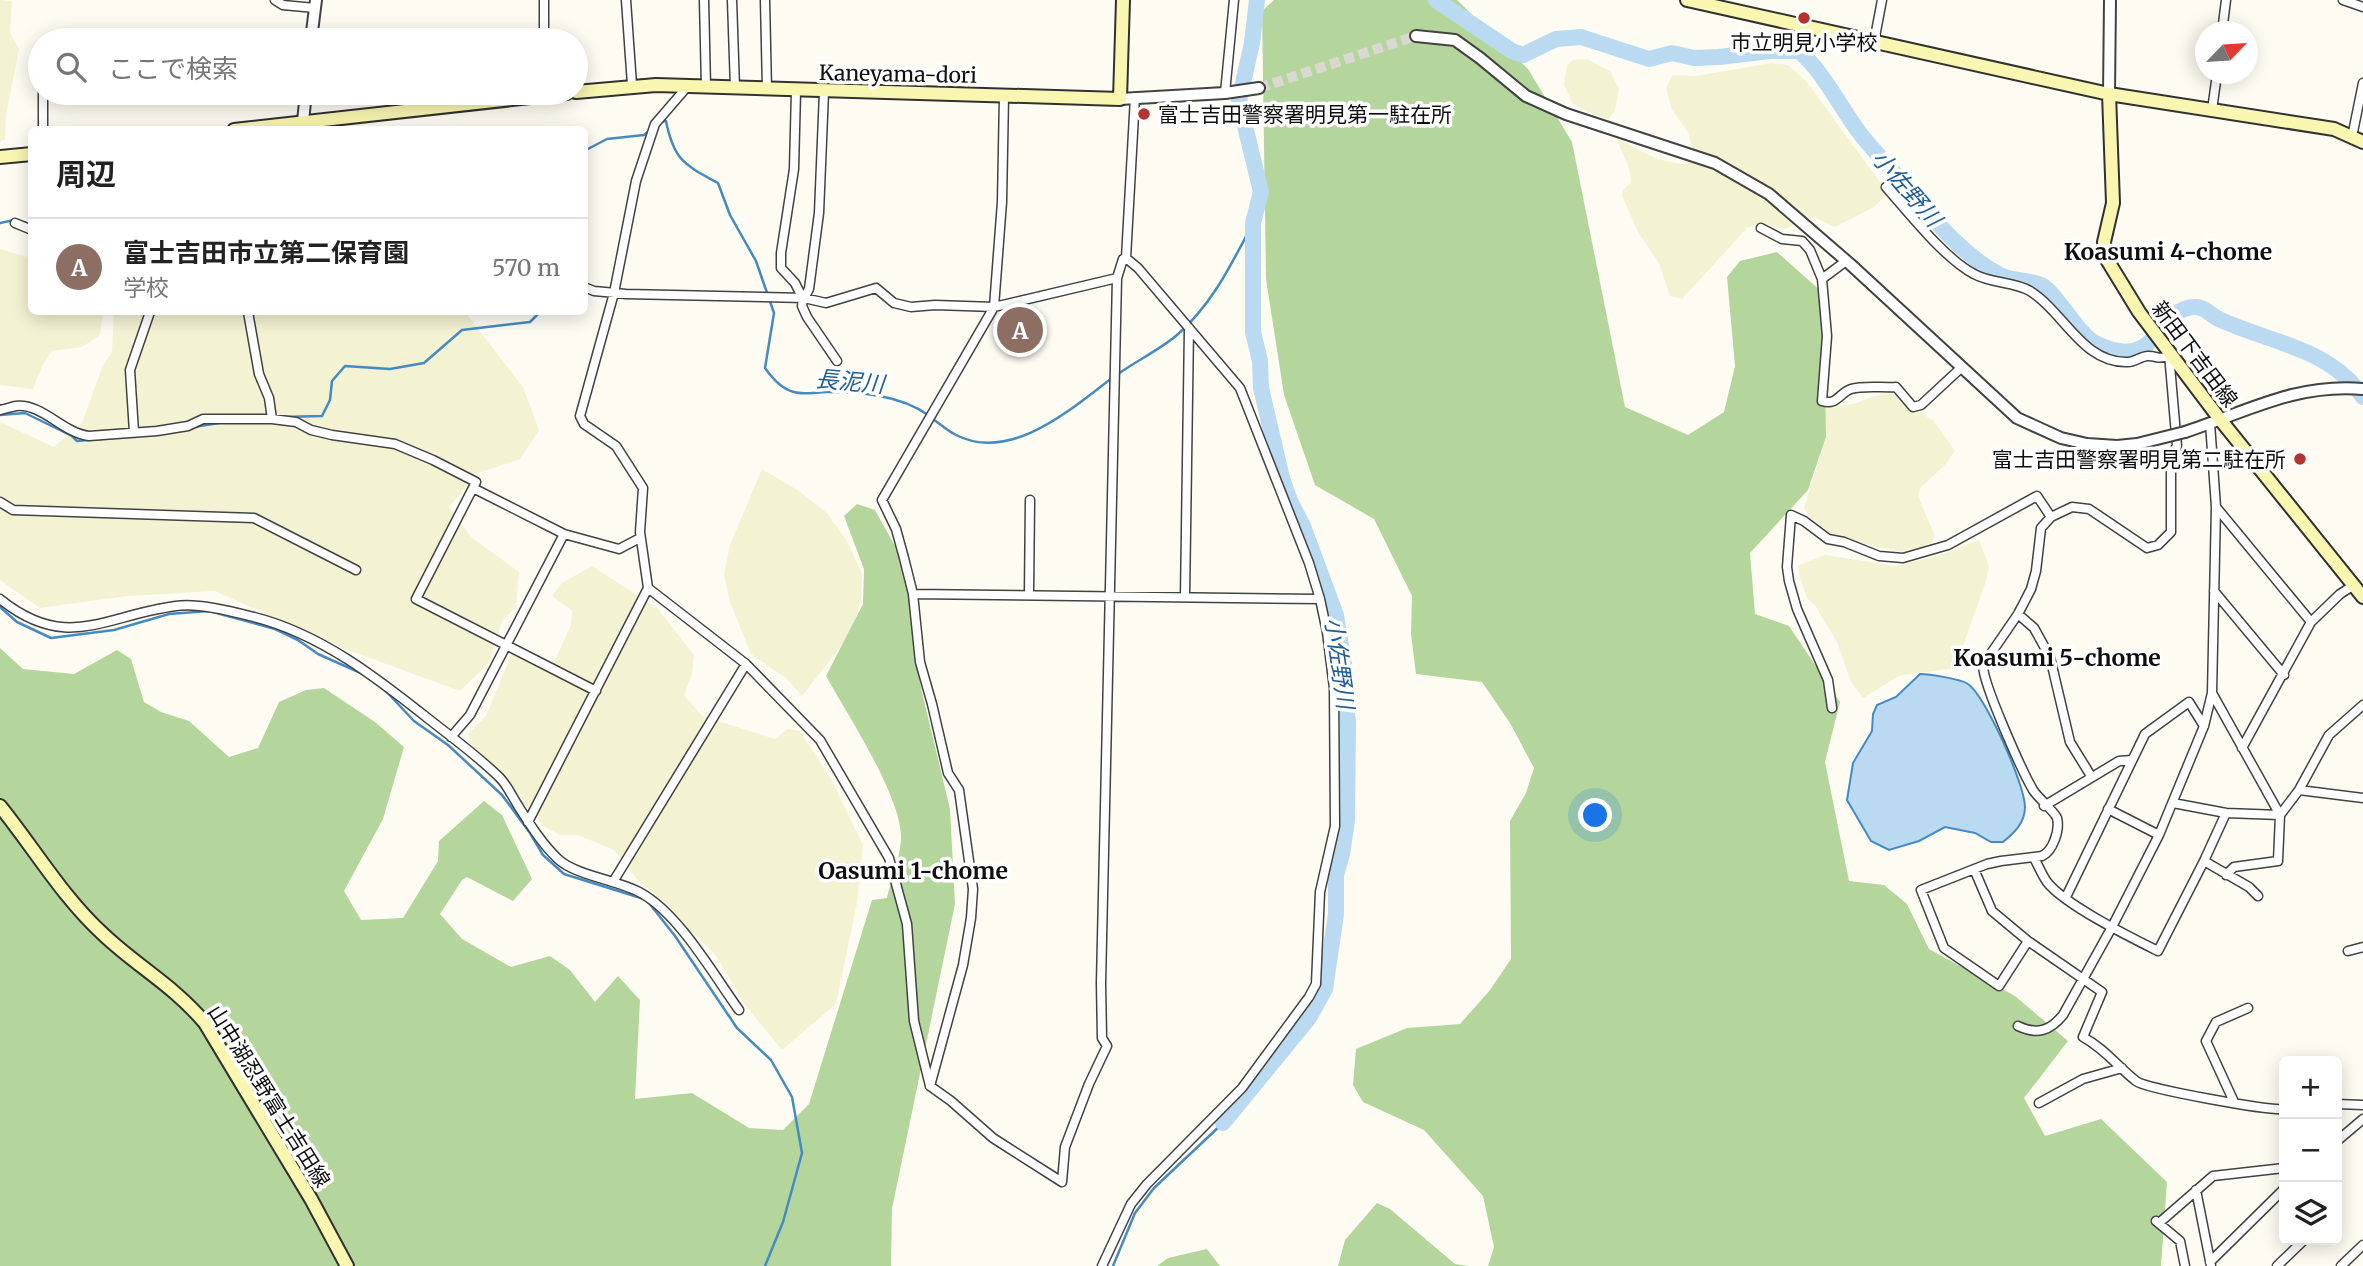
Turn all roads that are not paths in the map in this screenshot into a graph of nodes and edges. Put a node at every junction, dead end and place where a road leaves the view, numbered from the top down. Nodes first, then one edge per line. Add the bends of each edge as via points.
1 (275, 0) edge
2 (544, 0) edge
3 (626, 0) edge
4 (704, 0) edge
5 (732, 0) edge
6 (765, 0) edge
7 (1123, 0) edge
8 (1234, 0) edge
9 (1687, 0) edge
10 (1882, 0) edge
11 (2110, 0) edge
12 (2226, 0) edge
13 (2343, 0) edge
14 (315, 4) edge
15 (2363, 7) edge
16 (2223, 21) edge
17 (312, 28) edge
18 (544, 28) edge
19 (1416, 36) tunnel mouth
20 (1874, 42) junction
21 (2363, 83) edge
22 (2216, 84) edge
23 (632, 85) junction
24 (687, 87) junction
25 (706, 87) junction
26 (734, 88) junction
27 (1255, 89) tunnel mouth
28 (588, 90) edge
29 (767, 90) junction
30 (796, 91) junction
31 (824, 92) junction
32 (1225, 93) junction
33 (2109, 94) junction
34 (1004, 96) junction
35 (1135, 97) junction
36 (1120, 99) junction
37 (43, 105) edge
38 (305, 105) edge
39 (479, 105) edge
40 (2212, 110) junction
41 (303, 121) junction
42 (353, 124) edge
43 (43, 126) edge
44 (265, 126) edge
45 (2358, 140) edge
46 (28, 154) edge
47 (0, 157) edge
48 (1886, 187) dead end
49 (15, 223) dead end
50 (28, 228) edge
51 (1761, 228) dead end
52 (1126, 258) junction
53 (1846, 261) junction
54 (1117, 278) junction
55 (1822, 279) junction
56 (588, 288) edge
57 (614, 293) junction
58 (804, 298) junction
59 (994, 307) junction
60 (149, 315) edge
61 (248, 315) edge
62 (1189, 328) junction
63 (2169, 353) junction
64 (837, 361) dead end
65 (1962, 367) junction
66 (2363, 389) edge
67 (0, 410) edge
68 (272, 419) junction
69 (2215, 421) junction
70 (134, 432) junction
71 (473, 488) junction
72 (1030, 500) dead end
73 (0, 502) edge
74 (2216, 508) junction
75 (2050, 517) junction
76 (564, 534) junction
77 (640, 538) junction
78 (356, 570) dead end
79 (2354, 585) junction
80 (648, 588) junction
81 (2214, 592) junction
82 (913, 594) junction
83 (1029, 595) junction
84 (1110, 596) junction
85 (1185, 597) junction
86 (2363, 597) edge
87 (0, 599) edge
88 (1320, 599) junction
89 (2018, 614) junction
90 (2311, 622) junction
91 (506, 645) junction
92 (746, 664) junction
93 (2284, 675) junction
94 (596, 691) junction
95 (2213, 693) junction
96 (2363, 705) edge
97 (1832, 708) dead end
98 (2204, 726) junction
99 (451, 737) junction
100 (2242, 748) junction
101 (2132, 760) junction
102 (2091, 776) junction
103 (2299, 790) junction
104 (2362, 795) edge
105 (2173, 803) junction
106 (0, 806) edge
107 (2044, 806) junction
108 (2108, 809) junction
109 (2226, 813) junction
110 (2280, 815) junction
111 (528, 822) junction
112 (2159, 835) junction
113 (2034, 858) junction
114 (2204, 861) junction
115 (1974, 869) junction
116 (2226, 875) junction
117 (613, 882) junction
118 (2258, 896) dead end
119 (2066, 897) junction
120 (2112, 927) junction
121 (2028, 941) junction
122 (2363, 947) edge
123 (2348, 951) dead end
124 (2082, 978) junction
125 (2248, 1008) dead end
126 (739, 1010) dead end
127 (2018, 1026) dead end
128 (2122, 1068) junction
129 (930, 1086) junction
130 (2234, 1102) junction
131 (2039, 1103) dead end
132 (2342, 1104) edge
133 (2363, 1105) edge
134 (2279, 1108) edge
135 (2363, 1119) edge
136 (2342, 1137) edge
137 (2279, 1169) edge
138 (2196, 1190) junction
139 (2279, 1194) edge
140 (2299, 1245) edge
141 (2363, 1245) edge
142 (2210, 1264) edge
143 (347, 1266) edge
144 (1102, 1266) edge
145 (2185, 1266) edge
146 (2277, 1266) edge
147 (2341, 1266) edge

1 - 14 street via 283,5
2 - 18 street
3 - 23 street
4 - 25 street
5 - 26 street
6 - 29 street
7 - 36 main road
8 - 32 street
9 - 20 main road
10 - 20 street
11 - 33 street
12 - 16 street
13 - 15 street
14 - 17 street
19 - 53 street via 1455,40 1526,96 1566,114 1715,163 1769,194
20 - 33 main road
21 - 45 street
22 - 40 street
23 - 24 main road, Kaneyama-dori
23 - 28 main road, Kaneyama-dori
24 - 25 main road, Kaneyama-dori
24 - 57 street via 655,124 636,181
25 - 26 main road, Kaneyama-dori
26 - 29 main road, Kaneyama-dori
27 - 32 street
29 - 30 main road, Kaneyama-dori
30 - 31 main road, Kaneyama-dori
30 - 58 street via 794,169 781,268
31 - 34 main road, Kaneyama-dori
31 - 58 street via 819,213
32 - 35 street
33 - 40 main road
33 - 63 main road, 新田下吉田線 via 2113,203 2104,242 2106,258
34 - 36 main road, Kaneyama-dori
34 - 59 street
35 - 36 street
35 - 52 street
37 - 43 street
38 - 41 street
39 - 42 main road
40 - 45 main road via 2334,129
41 - 42 main road
41 - 44 main road
46 - 47 main road
48 - 63 street via 1961,265 1993,282 2031,292 2091,351 2128,362 2149,356 2158,359
49 - 50 street
51 - 55 street via 1782,239 1802,241
52 - 54 street
52 - 62 street
53 - 55 street
53 - 65 street
54 - 59 street
54 - 84 street
55 - 65 street via 1827,336 1822,401 1837,401 1850,389 1896,387 1913,407 1921,405
56 - 57 street
57 - 58 street
57 - 77 street via 580,416 584,425 616,446 643,488
58 - 59 street via 826,303 876,288 894,303 912,307
58 - 64 street via 807,317
59 - 82 street via 882,500 896,529
60 - 70 street via 130,370
61 - 68 street via 258,374
62 - 85 street
62 - 88 street via 1240,388
63 - 69 main road, 新田下吉田線
63 - 75 street via 2178,446 2171,455 2171,532 2158,545 2147,548 2089,509 2072,508
65 - 69 street, bridge via 2017,418 2087,444 2137,444
66 - 69 street via 2315,389 2278,397
67 - 70 street via 18,405 79,435
68 - 70 street via 203,419 188,426
68 - 71 street via 332,435 395,444 476,482
69 - 74 street
69 - 79 main road, 新田下吉田線
71 - 76 street
71 - 91 street via 416,599
72 - 83 street
73 - 78 street via 13,510 254,518
74 - 81 street
74 - 90 street
75 - 89 street via 2041,528 2033,582
75 - 97 street via 2037,496 1948,545 1891,558 1828,539 1791,515 1789,581 1828,680
76 - 77 street via 619,549
76 - 91 street
77 - 80 street
79 - 86 main road, 新田下吉田線
79 - 90 street
80 - 92 street
80 - 94 street
81 - 93 street
81 - 95 street
82 - 83 street
82 - 129 street via 920,662 948,773 959,790 973,889 962,965
83 - 84 street
84 - 85 street
84 - 129 street via 1101,983 1102,1038 1107,1046 1065,1147 1062,1182 993,1138
85 - 88 street
87 - 99 street via 33,620 55,627 95,626 177,606 197,605 253,617 296,631 356,665
88 - 144 street via 1334,688 1335,826 1320,892 1316,984 1242,1088 1131,1204
89 - 102 street via 2034,628 2050,657 2070,742
89 - 107 street via 1984,662 1983,671 2022,768
90 - 93 street
91 - 94 street
91 - 99 street via 470,715
92 - 117 street
92 - 129 street via 820,740 889,858 907,924 914,1021
93 - 100 street
94 - 111 street
95 - 98 street
95 - 100 street
96 - 103 street via 2329,735
98 - 101 street via 2189,702 2145,734
98 - 105 street
99 - 111 street via 501,779
100 - 110 street
101 - 102 street via 2119,761
101 - 108 street
102 - 107 street
103 - 104 street
103 - 110 street
105 - 109 street
105 - 112 street
106 - 143 main road, 山中湖忍野富士吉田線 via 104,935 186,1001 205,1023
107 - 113 street via 2057,818 2056,835 2047,854
108 - 112 street
108 - 119 street
109 - 110 street
109 - 114 street
110 - 116 street via 2278,861 2234,867
111 - 117 street via 560,861
112 - 120 street
113 - 115 street via 2001,860
113 - 119 street via 2047,882
114 - 116 street
114 - 120 street via 2158,951
115 - 121 street via 1992,911
115 - 121 street via 1922,890 1944,948 1999,986
116 - 118 street
117 - 126 street via 640,892 672,918
119 - 120 street
120 - 124 street
121 - 124 street
122 - 123 street
124 - 127 street via 2056,1023 2036,1032
124 - 128 street via 2102,992 2083,1037 2100,1046
125 - 130 street via 2216,1022 2206,1041
128 - 130 street via 2144,1085
128 - 131 street via 2082,1079
130 - 134 street
132 - 133 street
135 - 136 street
137 - 138 street via 2213,1176
138 - 142 street
138 - 145 street via 2157,1222 2180,1241
139 - 142 street
140 - 146 street
141 - 147 street

